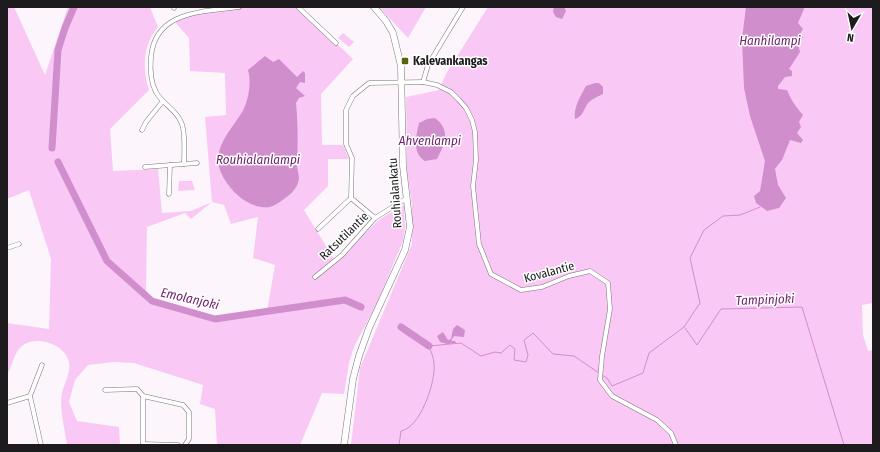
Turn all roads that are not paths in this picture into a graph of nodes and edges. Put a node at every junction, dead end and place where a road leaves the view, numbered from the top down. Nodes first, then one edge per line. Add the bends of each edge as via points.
1 (239, 7) edge
2 (298, 7) edge
3 (374, 7) edge
4 (463, 7) edge
5 (336, 43) dead end
6 (402, 81) junction
7 (423, 82) junction
8 (163, 101) junction
9 (142, 130) dead end
10 (197, 163) dead end
11 (184, 164) junction
12 (170, 165) junction
13 (146, 167) dead end
14 (169, 194) dead end
15 (351, 198) junction
16 (408, 198) junction
17 (375, 218) junction
18 (318, 228) dead end
19 (19, 244) dead end
20 (7, 248) edge
21 (315, 277) dead end
22 (42, 365) dead end
23 (105, 390) dead end
24 (30, 396) junction
25 (143, 396) junction
26 (7, 403) edge
27 (143, 444) edge
28 (41, 445) edge
29 (178, 445) edge
30 (185, 445) edge
31 (344, 445) edge
32 (676, 445) edge

1 - 8 street via 192,14 175,18 168,23 156,38 152,49 151,79 156,94
2 - 5 street
3 - 6 street, Rouhialankatu via 386,21 396,41
4 - 7 street via 428,65
6 - 7 street, Kovalantie
6 - 15 street, Kovalantie via 369,83 349,102 346,110 346,144 352,158
6 - 16 street, Rouhialankatu via 403,166
7 - 32 street, Kovalantie via 451,92 466,108 472,120 476,160 473,186 479,244 491,274 521,290 542,287 569,276 590,272 608,283 610,309 600,380 612,396 657,420 670,433
8 - 9 street
8 - 11 street via 177,114 182,123
10 - 11 street
11 - 12 street
12 - 13 street
12 - 14 street
15 - 17 street
15 - 18 street
16 - 17 street, Ratsutilantie
16 - 31 street, Rouhialankatu via 410,227 407,243 359,356 353,379
17 - 21 street, Ratsutilantie via 342,255
19 - 20 street
22 - 24 street
23 - 25 street via 137,389
24 - 26 street
24 - 28 street
25 - 27 street
25 - 30 street via 183,405 189,412 189,439
27 - 29 street

